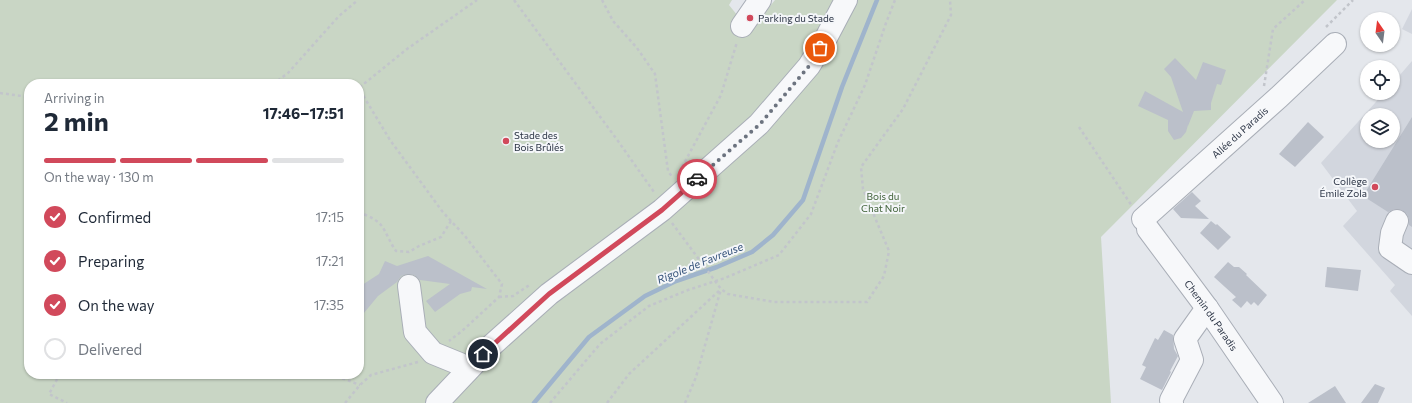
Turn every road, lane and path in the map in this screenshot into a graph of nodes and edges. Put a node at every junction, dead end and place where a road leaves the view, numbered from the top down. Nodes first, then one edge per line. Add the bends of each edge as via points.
1 (358, 0) edge
2 (477, 0) edge
3 (514, 0) edge
4 (602, 0) edge
5 (760, 0) edge
6 (846, 0) edge
7 (895, 0) edge
8 (950, 0) edge
9 (1305, 0) edge
10 (742, 26) joint
11 (1335, 44) dead end
12 (280, 79) edge
13 (364, 84) edge
14 (1263, 90) dead end
15 (0, 94) edge
16 (24, 96) edge
17 (364, 98) edge
18 (1079, 126) dead end
19 (681, 189) junction
20 (655, 203) junction
21 (364, 214) edge
22 (451, 221) junction
23 (1397, 221) dead end
24 (1146, 224) junction
25 (1412, 264) edge
26 (716, 281) junction
27 (532, 283) dead end
28 (409, 286) dead end
29 (721, 289) junction
30 (499, 297) junction
31 (1208, 308) junction
32 (433, 353) junction
33 (468, 371) junction
34 (57, 379) edge
35 (344, 379) edge
36 (360, 385) junction
37 (67, 403) edge
38 (345, 403) edge
39 (437, 403) edge
40 (550, 403) edge
41 (606, 403) edge
42 (685, 403) edge
43 (1172, 403) edge
44 (1272, 403) edge

1 - 12 path via 339,16
2 - 13 path via 407,49
3 - 20 path via 654,192
4 - 19 path via 613,21 637,48 655,74 668,171
5 - 10 street
6 - 19 street via 809,66 760,124
7 - 26 path via 864,85 838,142 811,214 779,255
8 - 29 path via 951,15 903,109 860,167 863,189 889,251 884,276 867,302 774,302 728,294
9 - 14 path via 1273,29
10 - 19 path via 721,95 680,170
11 - 24 street, Allée du Paradis
15 - 16 path
17 - 22 path via 390,140
18 - 24 path
19 - 20 street
20 - 26 path
20 - 33 street via 491,346
21 - 22 path via 381,225 396,250 409,252 441,237
22 - 30 path via 502,284
23 - 25 street via 1390,248
24 - 31 street, Chemin du Paradis
26 - 29 path
26 - 40 path via 650,306 600,344
27 - 30 path via 513,296
28 - 32 street via 415,332
29 - 41 path via 629,374
29 - 42 path via 696,377
30 - 32 path
31 - 43 street via 1185,339 1192,360 1171,400
31 - 44 street, Chemin du Paradis
32 - 33 street via 460,364
32 - 36 path via 416,363 371,376
33 - 39 street
34 - 37 path via 49,394
35 - 36 path
36 - 38 path

